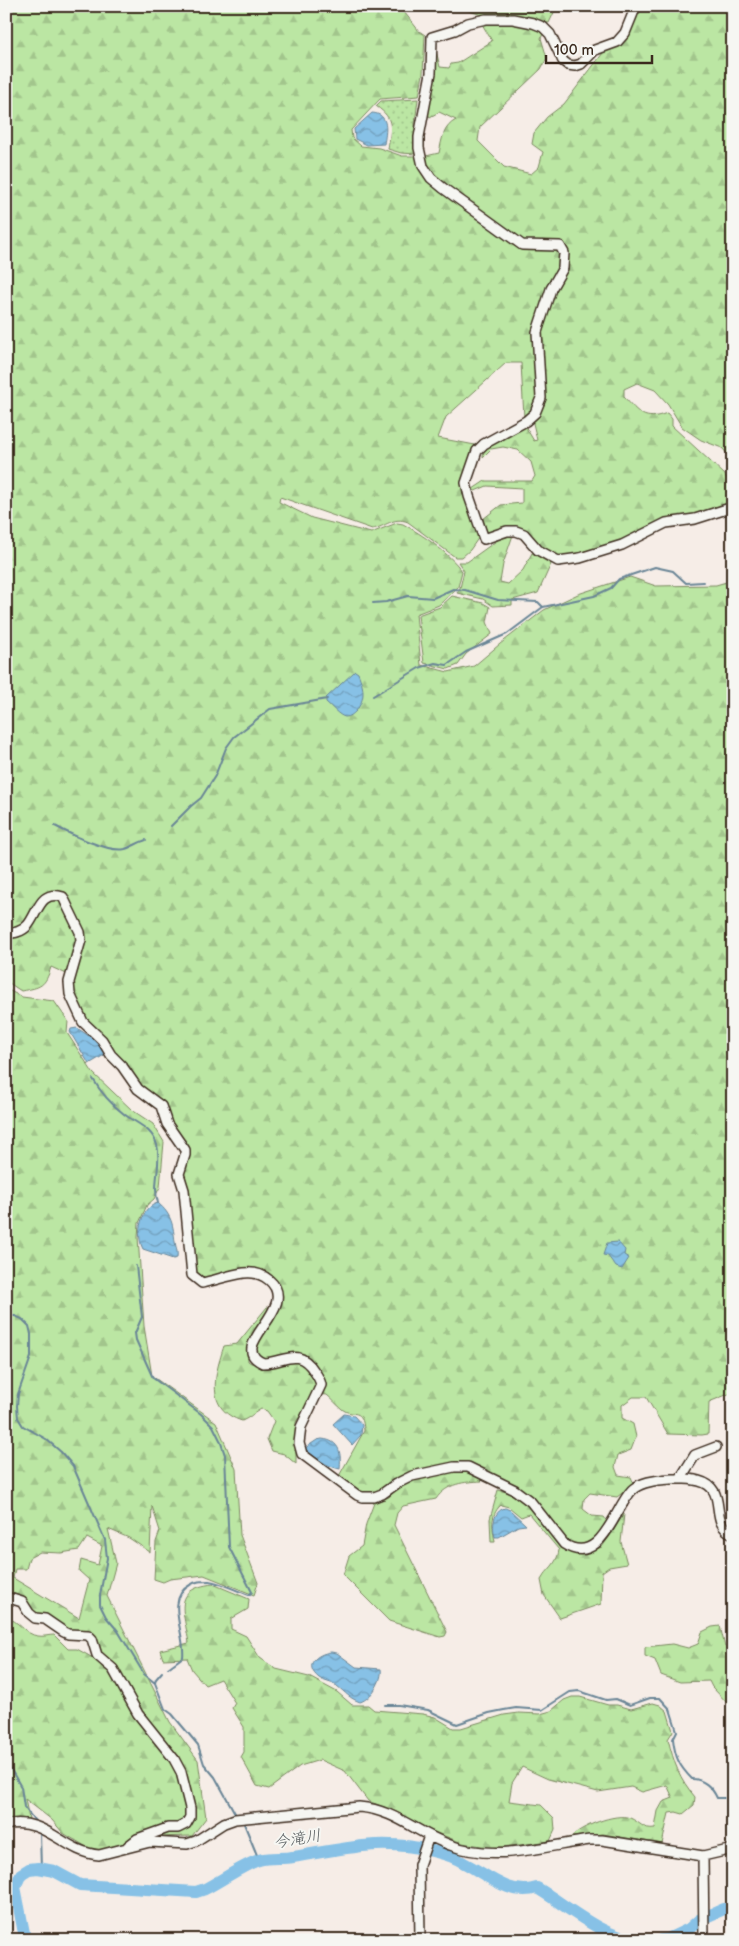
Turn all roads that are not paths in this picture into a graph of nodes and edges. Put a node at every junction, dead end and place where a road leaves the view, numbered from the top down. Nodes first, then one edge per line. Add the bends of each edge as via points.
1 (636, 6) edge
2 (733, 507) edge
3 (6, 934) edge
4 (716, 1447) dead end
5 (680, 1478) junction
6 (733, 1534) edge
7 (6, 1597) edge
8 (6, 1825) edge
9 (428, 1840) junction
10 (126, 1848) junction
11 (733, 1850) edge
12 (703, 1856) junction
13 (420, 1940) edge
14 (704, 1940) edge

1 - 2 street via 625,33 617,42 595,50 575,66 563,61 550,34 533,23 486,20 468,23 432,37 431,72 419,137 423,166 443,188 522,245 560,246 564,253 563,268 551,289 537,332 541,398 538,406 526,421 477,451 466,483 484,539 516,531 524,534 538,550 558,561 580,558 622,545 666,524
3 - 5 street via 23,930 37,906 49,896 63,897 80,932 81,940 69,982 70,994 83,1022 102,1040 138,1089 163,1109 167,1124 185,1150 179,1174 184,1190 192,1275 202,1283 243,1273 265,1277 276,1287 278,1302 254,1340 255,1356 263,1363 300,1358 320,1381 302,1427 299,1444 302,1454 357,1495 368,1498 382,1494 412,1476 468,1467 515,1490 531,1502 571,1549 591,1546 606,1534 628,1495 637,1486
4 - 5 street via 695,1455
5 - 6 street via 710,1486 716,1494 722,1527
7 - 10 street via 22,1602 34,1618 45,1619 68,1634 88,1635 97,1655 113,1669 138,1714 181,1772 190,1808 186,1824 137,1839
8 - 10 street via 31,1824 43,1828 91,1854
9 - 10 street via 391,1814 373,1808 359,1808 241,1818 224,1823 187,1844 150,1842
9 - 12 street via 482,1852 503,1853 602,1840
9 - 13 street via 419,1865
11 - 12 street
12 - 14 street

